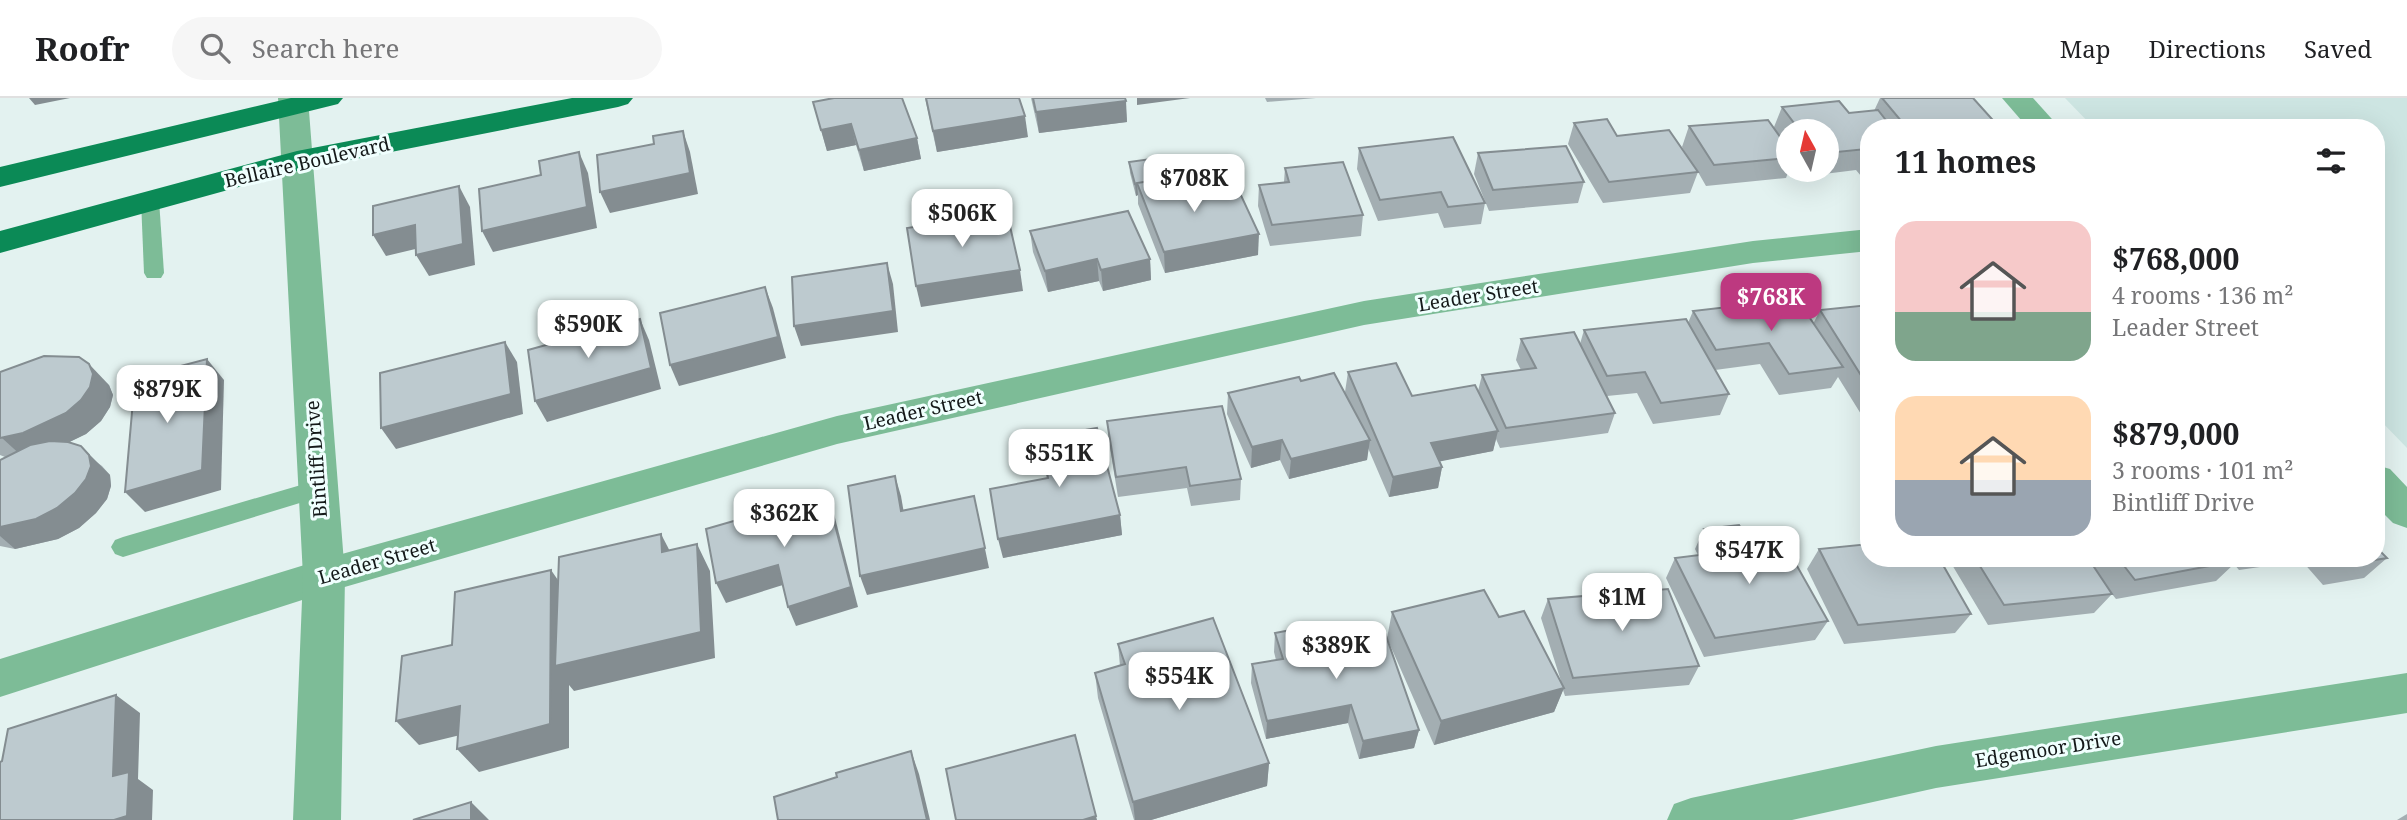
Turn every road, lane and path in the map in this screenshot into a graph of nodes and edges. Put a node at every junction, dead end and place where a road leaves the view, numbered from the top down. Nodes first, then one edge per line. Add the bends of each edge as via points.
1 (328, 98) edge
2 (618, 98) edge
3 (2017, 98) edge
4 (293, 102) edge
5 (2037, 119) edge
6 (68, 159) junction
7 (297, 161) junction
8 (0, 177) edge
9 (150, 201) junction
10 (64, 223) junction
11 (1860, 241) edge
12 (0, 242) edge
13 (154, 273) dead end
14 (318, 489) junction
15 (2385, 489) edge
16 (2407, 512) edge
17 (123, 547) dead end
18 (324, 576) junction
19 (0, 678) edge
20 (2407, 693) edge
21 (317, 820) edge
22 (1691, 820) edge

1 - 4 main road
2 - 7 main road, Bellaire Boulevard
3 - 5 street
4 - 6 main road
4 - 7 street, Bintliff Drive
6 - 8 main road
6 - 10 main road
7 - 9 main road, Bellaire Boulevard
7 - 14 street, Bintliff Drive
9 - 10 main road, Bellaire Boulevard
9 - 13 lane
10 - 12 main road, Bellaire Boulevard
11 - 18 street, Leader Street via 1753,252 1364,313 837,429
14 - 17 lane
14 - 18 street, Bintliff Drive
15 - 16 street
18 - 19 street, Leader Street
18 - 21 street, Bintliff Drive
20 - 22 street, Edgemoor Drive via 1936,767

